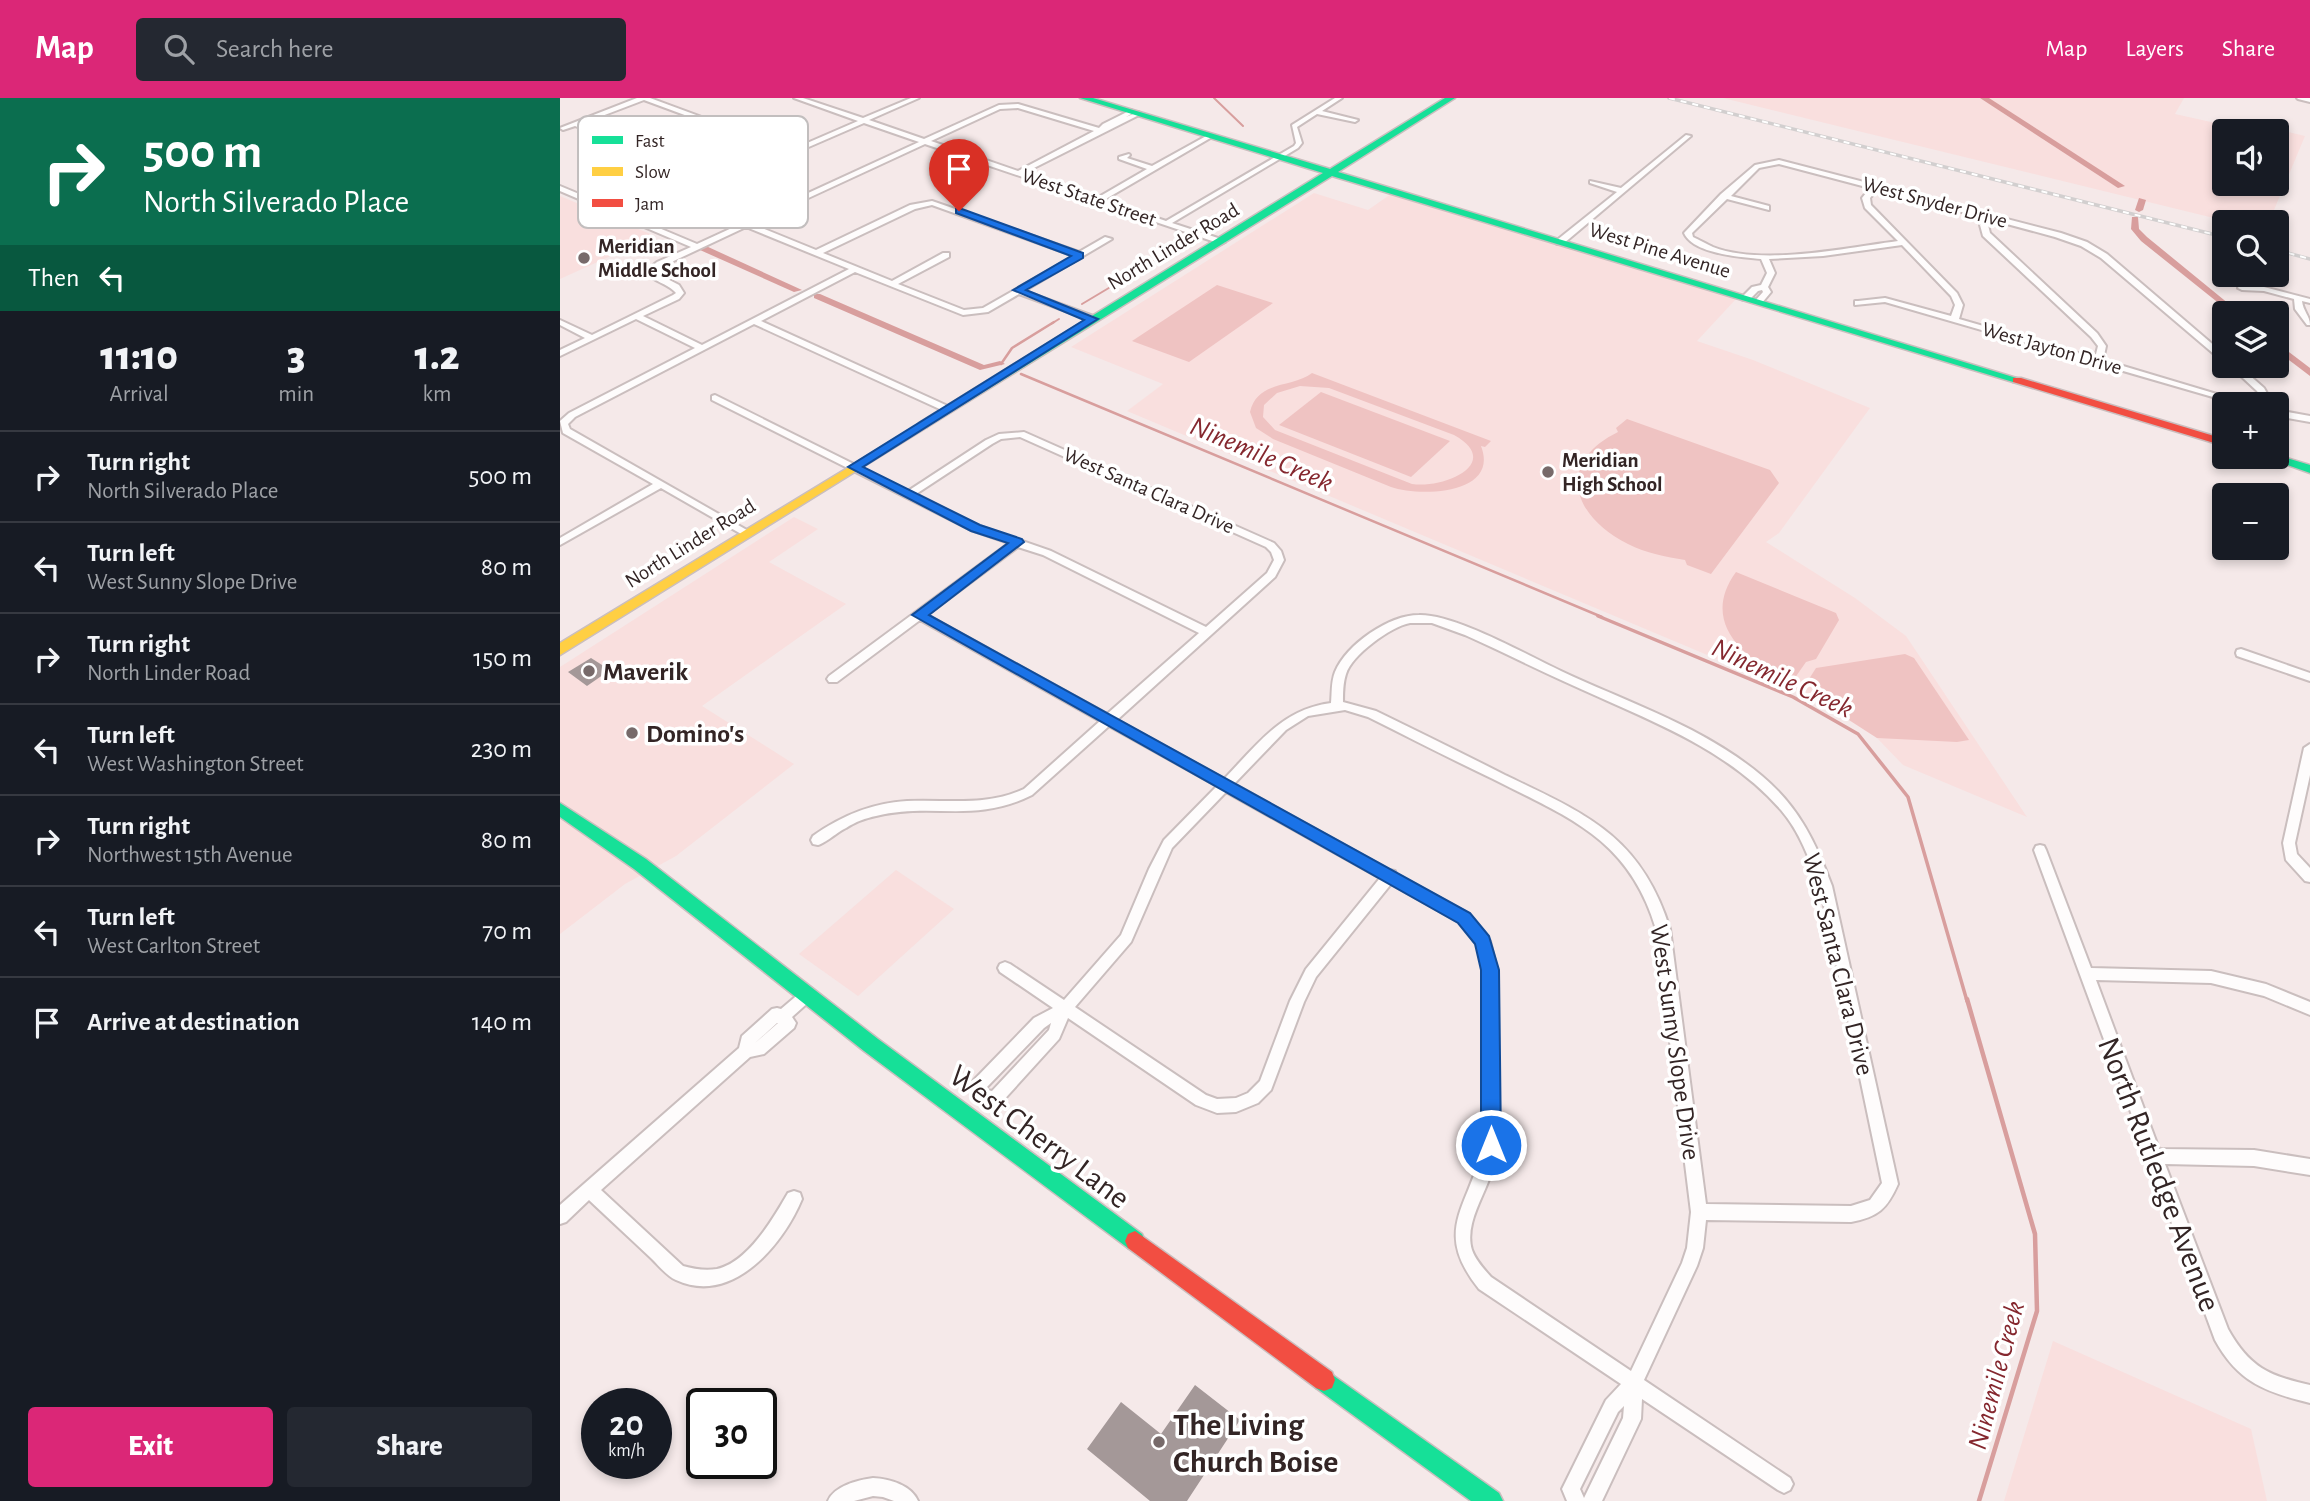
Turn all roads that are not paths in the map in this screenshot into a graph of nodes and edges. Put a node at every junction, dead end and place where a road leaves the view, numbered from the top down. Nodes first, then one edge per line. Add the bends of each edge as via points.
1 (643, 98) edge
2 (797, 98) edge
3 (916, 98) edge
4 (1084, 98) edge
5 (1339, 98) edge
6 (1451, 98) edge
7 (1315, 112) junction
8 (1135, 113) junction
9 (597, 116) edge
10 (692, 116) edge
11 (863, 120) junction
12 (1355, 120) dead end
13 (576, 124) edge
14 (564, 128) dead end
15 (1100, 131) junction
16 (1210, 136) junction
17 (1688, 136) dead end
18 (924, 141) junction
19 (808, 144) edge
20 (1127, 155) dead end
21 (1280, 157) junction
22 (1154, 169) junction
23 (1019, 173) junction
24 (1332, 173) junction
25 (1591, 182) dead end
26 (1875, 187) junction
27 (560, 188) edge
28 (1622, 191) junction
29 (808, 195) edge
30 (578, 196) edge
31 (1724, 196) junction
32 (1098, 200) junction
33 (1766, 208) dead end
34 (1990, 217) junction
35 (1167, 223) junction
36 (652, 228) edge
37 (736, 228) edge
38 (755, 228) edge
39 (1108, 239) dead end
40 (1221, 242) junction
41 (1560, 242) junction
42 (1903, 243) junction
43 (696, 246) junction
44 (817, 253) junction
45 (946, 255) dead end
46 (1079, 256) junction
47 (1764, 257) junction
48 (855, 269) junction
49 (650, 271) joint
50 (892, 284) junction
51 (2242, 288) dead end
52 (1018, 290) junction
53 (1756, 296) junction
54 (2298, 298) junction
55 (2310, 301) edge
56 (1858, 303) dead end
57 (974, 314) joint
58 (636, 316) junction
59 (1093, 319) junction
60 (1954, 320) junction
61 (754, 321) junction
62 (560, 322) edge
63 (2310, 323) edge
64 (592, 338) junction
65 (702, 348) junction
66 (2212, 348) edge
67 (560, 353) edge
68 (2098, 361) junction
69 (2248, 378) edge
70 (2262, 392) edge
71 (2212, 394) edge
72 (715, 398) dead end
73 (947, 409) junction
74 (2289, 415) edge
75 (2310, 419) edge
76 (2212, 439) edge
77 (2289, 462) edge
78 (854, 467) junction
79 (2310, 469) edge
80 (661, 484) junction
81 (908, 495) junction
82 (747, 533) junction
83 (560, 542) edge
84 (1018, 542) junction
85 (919, 615) junction
86 (1207, 632) junction
87 (560, 650) edge
88 (2241, 653) dead end
89 (2310, 677) edge
90 (834, 680) dead end
91 (1337, 706) junction
92 (1109, 720) junction
93 (2310, 748) edge
94 (2308, 769) edge
95 (1226, 785) junction
96 (560, 809) edge
97 (817, 841) dead end
98 (2040, 850) dead end
99 (2305, 873) edge
100 (1390, 875) junction
101 (1005, 968) dead end
102 (2085, 974) junction
103 (806, 996) junction
104 (1065, 1008) junction
105 (2310, 1009) edge
106 (783, 1016) joint
107 (746, 1051) joint
108 (981, 1096) junction
109 (1236, 1105) joint
110 (964, 1114) junction
111 (2154, 1156) junction
112 (2310, 1167) edge
113 (590, 1190) junction
114 (794, 1199) dead end
115 (1699, 1212) junction
116 (560, 1216) edge
117 (2245, 1368) joint
118 (1634, 1383) junction
119 (2310, 1394) edge
120 (1784, 1484) dead end
121 (837, 1501) edge
122 (909, 1501) edge
123 (1491, 1501) edge
124 (1576, 1501) edge
125 (1592, 1501) edge

1 - 9 street
1 - 10 street
2 - 11 street, West State Street
3 - 11 street
4 - 8 main road, West Pine Avenue
5 - 7 street
6 - 24 main road, North Linder Road
7 - 12 street
7 - 21 street via 1294,126 1304,143
8 - 15 street
8 - 16 main road, West Pine Avenue
11 - 18 street, West State Street
11 - 19 street
13 - 14 street
15 - 18 street via 1009,105
15 - 23 street
16 - 21 main road, West Pine Avenue
16 - 22 street
17 - 28 street
18 - 23 street, West State Street
18 - 29 street
20 - 22 street via 1121,158
21 - 24 main road, West Pine Avenue
21 - 35 street
22 - 32 street
23 - 32 street, West State Street
24 - 40 main road, North Linder Road
24 - 41 main road, West Pine Avenue
25 - 28 street
26 - 31 street, West Snyder Drive via 1769,162 1757,166
26 - 34 street, West Snyder Drive
26 - 42 street via 1866,198 1868,206
27 - 30 street
28 - 41 street
31 - 33 street
31 - 47 street via 1690,229 1689,238 1735,254
32 - 35 street, West State Street
34 - 66 street, West Snyder Drive via 2067,237 2098,252
34 - 68 street via 1984,225 1986,234 2094,335 2102,346
35 - 40 street, West State Street
36 - 43 street
37 - 43 street
38 - 44 street
39 - 46 street
40 - 59 main road, North Linder Road
41 - 53 main road, West Pine Avenue
42 - 47 street
42 - 60 street via 1957,300
43 - 49 street
44 - 46 street via 926,203
44 - 48 street
45 - 50 street
46 - 52 street
47 - 53 street via 1771,274
48 - 50 street
48 - 61 street
49 - 58 street via 680,293
50 - 57 street
51 - 54 street
52 - 57 street
52 - 59 street
53 - 76 main road, West Pine Avenue
54 - 55 street
54 - 63 street via 2299,309
56 - 60 street, West Jayton Drive via 1885,300
58 - 64 street
58 - 65 street
59 - 73 main road, North Linder Road
60 - 68 street, West Jayton Drive
61 - 65 street
61 - 73 street
62 - 64 street
64 - 67 street
65 - 80 street via 563,423 566,431
68 - 71 street, West Jayton Drive
69 - 70 street
72 - 78 street
73 - 78 main road, North Linder Road
74 - 75 street
77 - 79 main road
78 - 81 street
78 - 82 main road, North Linder Road
80 - 82 street
80 - 83 street
81 - 84 street via 975,528
81 - 86 street, West Santa Clara Drive via 989,442 1010,434 1031,437 1270,545 1279,559 1271,575
82 - 87 main road, North Linder Road
84 - 85 street
84 - 86 street
85 - 90 street
85 - 92 street
86 - 92 street
88 - 89 street
91 - 95 street via 1292,719
91 - 115 street, West Sunny Slope Drive via 1372,714 1574,814 1611,841 1640,874 1664,929
91 - 115 street, West Santa Clara Drive via 1345,664 1383,627 1407,619 1433,619 1710,743 1747,768 1779,798 1812,847 1826,886 1890,1184 1882,1200 1869,1210 1851,1214
92 - 95 street
92 - 97 street via 1014,800 984,808 920,806 860,814
93 - 94 street
94 - 99 street via 2289,843 2291,856
95 - 100 street
95 - 104 street via 1168,844 1126,938
96 - 103 main road, West Cherry Lane via 619,846
98 - 102 street
100 - 109 street via 1311,973 1266,1086
100 - 118 street via 1464,918 1488,955 1491,1145 1489,1164 1461,1228 1462,1249 1470,1268 1485,1283
101 - 104 street
102 - 105 street via 2211,977 2266,990
102 - 111 street, North Rutledge Avenue
103 - 106 street
103 - 110 main road, West Cherry Lane
104 - 108 street via 1039,1023 978,1086
104 - 108 street via 1054,1034 995,1099
104 - 109 street via 1201,1100 1217,1106
106 - 107 street via 789,1023 759,1049
107 - 113 street
108 - 110 street
110 - 123 main road, West Cherry Lane
111 - 112 street via 2254,1158
111 - 117 street, North Rutledge Avenue via 2221,1334 2232,1356
113 - 114 street via 679,1273 695,1280 716,1278 738,1268 774,1234
113 - 116 street
115 - 118 street, West Sunny Slope Drive via 1689,1266
117 - 119 street via 2277,1386
118 - 120 street
118 - 124 street, West Sunny Slope Drive via 1612,1406 1572,1489
118 - 125 street, West Sunny Slope Drive via 1632,1419
121 - 122 street via 864,1487 881,1486

